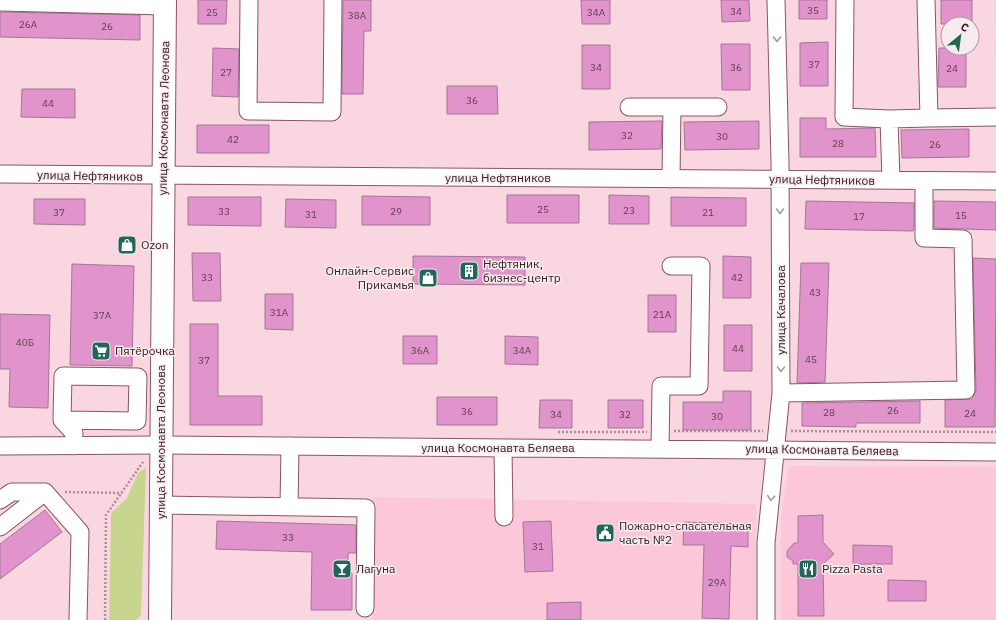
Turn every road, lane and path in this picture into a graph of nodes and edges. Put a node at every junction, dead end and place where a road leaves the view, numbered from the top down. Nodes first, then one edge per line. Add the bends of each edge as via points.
1 (249, 0) edge
2 (333, 0) edge
3 (776, 0) edge
4 (845, 0) edge
5 (926, 0) edge
6 (0, 2) edge
7 (165, 3) edge
8 (629, 107) dead end
9 (672, 107) junction
10 (718, 107) dead end
11 (996, 117) edge
12 (889, 118) junction
13 (929, 118) junction
14 (0, 174) edge
15 (163, 177) junction
16 (671, 179) junction
17 (780, 179) junction
18 (891, 180) junction
19 (924, 181) junction
20 (996, 181) edge
21 (671, 266) dead end
22 (781, 394) junction
23 (62, 420) junction
24 (788, 432) dead end
25 (996, 432) edge
26 (161, 445) junction
27 (0, 446) edge
28 (73, 446) junction
29 (290, 446) junction
30 (503, 448) junction
31 (660, 449) junction
32 (776, 450) junction
33 (996, 452) edge
34 (144, 461) dead end
35 (45, 492) junction
36 (122, 493) junction
37 (0, 500) edge
38 (160, 505) junction
39 (289, 507) junction
40 (504, 517) dead end
41 (0, 527) edge
42 (365, 608) dead end
43 (78, 620) edge
44 (105, 620) edge
45 (160, 620) edge
46 (766, 620) edge

1 - 2 street via 248,111 324,112 332,112
3 -> 17 street, улица Качалова
4 - 12 street via 844,117
5 - 13 street
6 - 7 street
7 - 15 main road, улица Космонавта Леонова
8 - 9 street
9 - 10 street
9 - 16 street
11 - 13 street
12 - 13 street
12 - 18 street
14 - 15 street, улица Нефтяников
15 - 16 street, улица Нефтяников
15 - 26 main road, улица Космонавта Леонова
16 - 17 street, улица Нефтяников
17 - 18 street, улица Нефтяников
17 -> 22 street, улица Качалова
18 - 19 street, улица Нефтяников
19 - 20 street, улица Нефтяников
19 - 22 street via 924,238 963,239 966,390
21 - 31 street via 702,266 699,386 661,386
22 - 32 street, улица Качалова
23 - 23 street via 138,421 138,377 63,376
23 - 28 street via 74,433
24 - 25 path
26 - 28 street, улица Космонавта Беляева
26 - 29 street, улица Космонавта Беляева
26 - 38 main road, улица Космонавта Леонова
27 - 28 street, улица Космонавта Беляева
29 - 30 street, улица Космонавта Беляева
29 - 39 street
30 - 31 street, улица Космонавта Беляева
30 - 40 street
31 - 32 street, улица Космонавта Беляева
32 - 33 street, улица Космонавта Беляева
32 -> 46 street, улица Качалова via 766,543
34 - 36 path
35 - 36 path
35 - 37 street via 12,492
35 - 41 street
35 - 43 street via 80,532
36 - 44 path via 106,515
38 - 39 street
38 - 45 main road, улица Космонавта Леонова
39 - 42 street via 366,508

